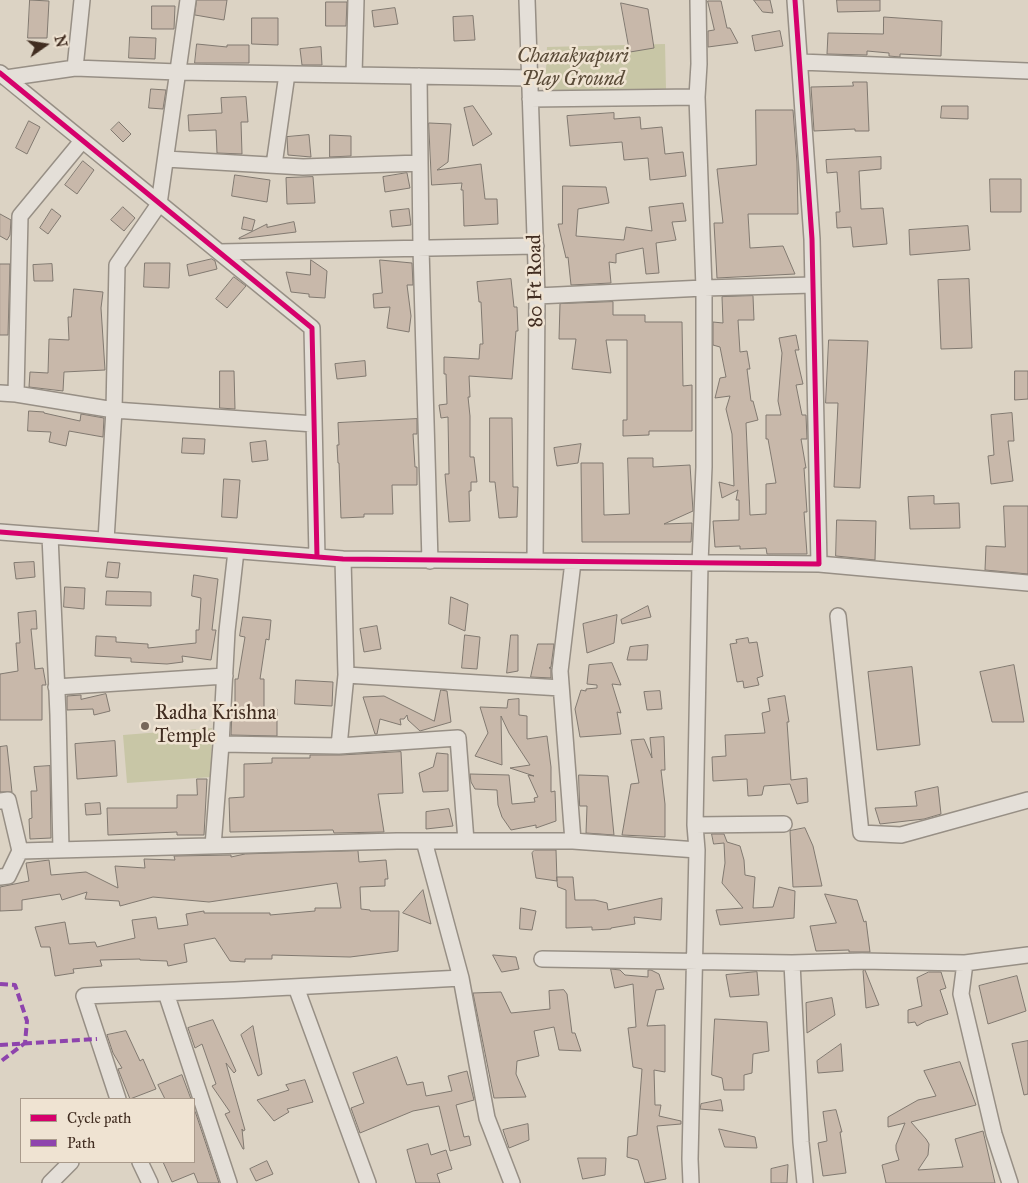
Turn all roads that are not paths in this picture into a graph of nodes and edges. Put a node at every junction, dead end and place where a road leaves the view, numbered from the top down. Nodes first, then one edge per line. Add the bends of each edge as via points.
1 (82, 0) edge
2 (188, 0) edge
3 (356, 0) edge
4 (527, 0) edge
5 (698, 0) edge
6 (794, 0) edge
7 (800, 62) junction
8 (75, 68) junction
9 (178, 72) junction
10 (1028, 72) edge
11 (287, 74) junction
12 (354, 75) junction
13 (3, 76) edge
14 (419, 76) junction
15 (530, 78) junction
16 (697, 97) junction
17 (530, 100) junction
18 (82, 141) junction
19 (166, 159) junction
20 (420, 163) junction
21 (274, 165) junction
22 (159, 204) junction
23 (536, 246) junction
24 (421, 248) junction
25 (219, 252) junction
26 (813, 285) junction
27 (704, 288) junction
28 (537, 296) junction
29 (0, 393) edge
30 (16, 394) junction
31 (114, 410) junction
32 (314, 424) junction
33 (0, 532) edge
34 (50, 536) junction
35 (106, 540) junction
36 (236, 551) junction
37 (317, 557) junction
38 (343, 559) junction
39 (430, 561) junction
40 (535, 561) junction
41 (573, 562) junction
42 (700, 564) junction
43 (819, 564) junction
44 (1028, 583) edge
45 (1028, 592) edge
46 (838, 616) dead end
47 (346, 675) junction
48 (224, 676) junction
49 (56, 686) junction
50 (561, 688) junction
51 (221, 744) junction
52 (339, 746) junction
53 (1028, 800) edge
54 (0, 801) edge
55 (784, 824) dead end
56 (695, 825) junction
57 (424, 841) junction
58 (466, 841) junction
59 (573, 841) junction
60 (213, 846) junction
61 (61, 850) junction
62 (697, 850) junction
63 (20, 851) junction
64 (0, 877) edge
65 (1028, 955) edge
66 (542, 959) dead end
67 (694, 960) junction
68 (792, 963) junction
69 (965, 963) junction
70 (461, 978) junction
71 (296, 987) junction
72 (166, 993) junction
73 (118, 1098) edge
74 (70, 1163) edge
75 (140, 1163) edge
76 (50, 1183) edge
77 (150, 1183) edge
78 (229, 1183) edge
79 (368, 1183) edge
80 (512, 1183) edge
81 (691, 1183) edge
82 (806, 1183) edge
83 (1010, 1183) edge

1 - 8 street
2 - 9 street
3 - 12 street
4 - 15 street, 80 Ft Road
5 - 16 street
6 - 7 street
7 - 10 street
7 - 26 street
8 - 9 street
8 - 13 street
9 - 11 street
9 - 19 street
11 - 12 street
11 - 21 street
12 - 14 street
13 - 18 street
14 - 15 street
14 - 20 street
15 - 17 street, 80 Ft Road
16 - 17 street
16 - 27 street
17 - 23 street, 80 Ft Road
18 - 22 street
18 - 30 street via 20,216
19 - 21 street
19 - 22 street
20 - 21 street
20 - 24 street
22 - 25 street
22 - 31 street via 117,264
23 - 24 street
23 - 28 street, 80 Ft Road
24 - 25 street
24 - 39 street
25 - 32 street via 312,328
26 - 27 street
26 - 43 street
27 - 28 street
27 - 42 street via 704,467
28 - 40 street, 80 Ft Road
29 - 30 street
30 - 31 street
31 - 32 street
31 - 35 street
32 - 37 street
33 - 34 street
34 - 35 street
34 - 49 street
35 - 36 street
36 - 37 street
36 - 48 street
37 - 38 street
38 - 39 street
38 - 47 street
39 - 40 street
40 - 41 street
41 - 42 street
41 - 50 street via 560,671
42 - 43 street
42 - 56 street
43 - 44 street
44 - 45 street
46 - 53 street via 861,833 901,835
47 - 50 street
47 - 52 street
48 - 49 street
48 - 51 street
49 - 61 street
50 - 59 street
51 - 52 street
51 - 60 street
52 - 58 street via 458,738
54 - 63 street via 8,800
55 - 56 street
56 - 62 street
57 - 58 street
57 - 60 street
57 - 70 street
58 - 59 street
59 - 62 street
60 - 61 street
61 - 63 street
62 - 67 street
63 - 64 street via 8,876
65 - 69 street
66 - 67 street
67 - 68 street
67 - 81 street
68 - 69 street
68 - 82 street
69 - 83 street via 961,994 994,1134
70 - 71 street
70 - 80 street via 487,1118
71 - 72 street
71 - 79 street
72 - 73 street via 84,996
72 - 78 street
74 - 76 street
75 - 77 street

